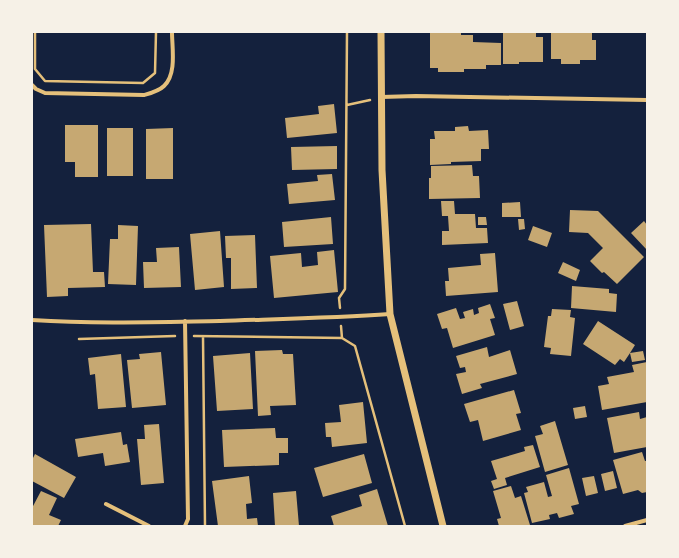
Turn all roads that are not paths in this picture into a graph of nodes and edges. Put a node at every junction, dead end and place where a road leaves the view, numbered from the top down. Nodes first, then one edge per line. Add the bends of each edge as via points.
1 (172, 32) edge
2 (381, 32) edge
3 (32, 85) edge
4 (381, 97) junction
5 (647, 100) edge
6 (390, 314) junction
7 (32, 320) edge
8 (185, 322) junction
9 (106, 504) dead end
10 (647, 520) edge
11 (150, 526) edge
12 (185, 526) edge
13 (443, 526) edge
14 (625, 526) edge

1 - 3 street via 172,70 164,86 155,92 144,95 45,93
2 - 4 street
4 - 5 street
4 - 6 street via 382,184
6 - 8 street via 341,318
6 - 13 street
7 - 8 street
8 - 12 street via 188,520
9 - 11 street
10 - 14 street

